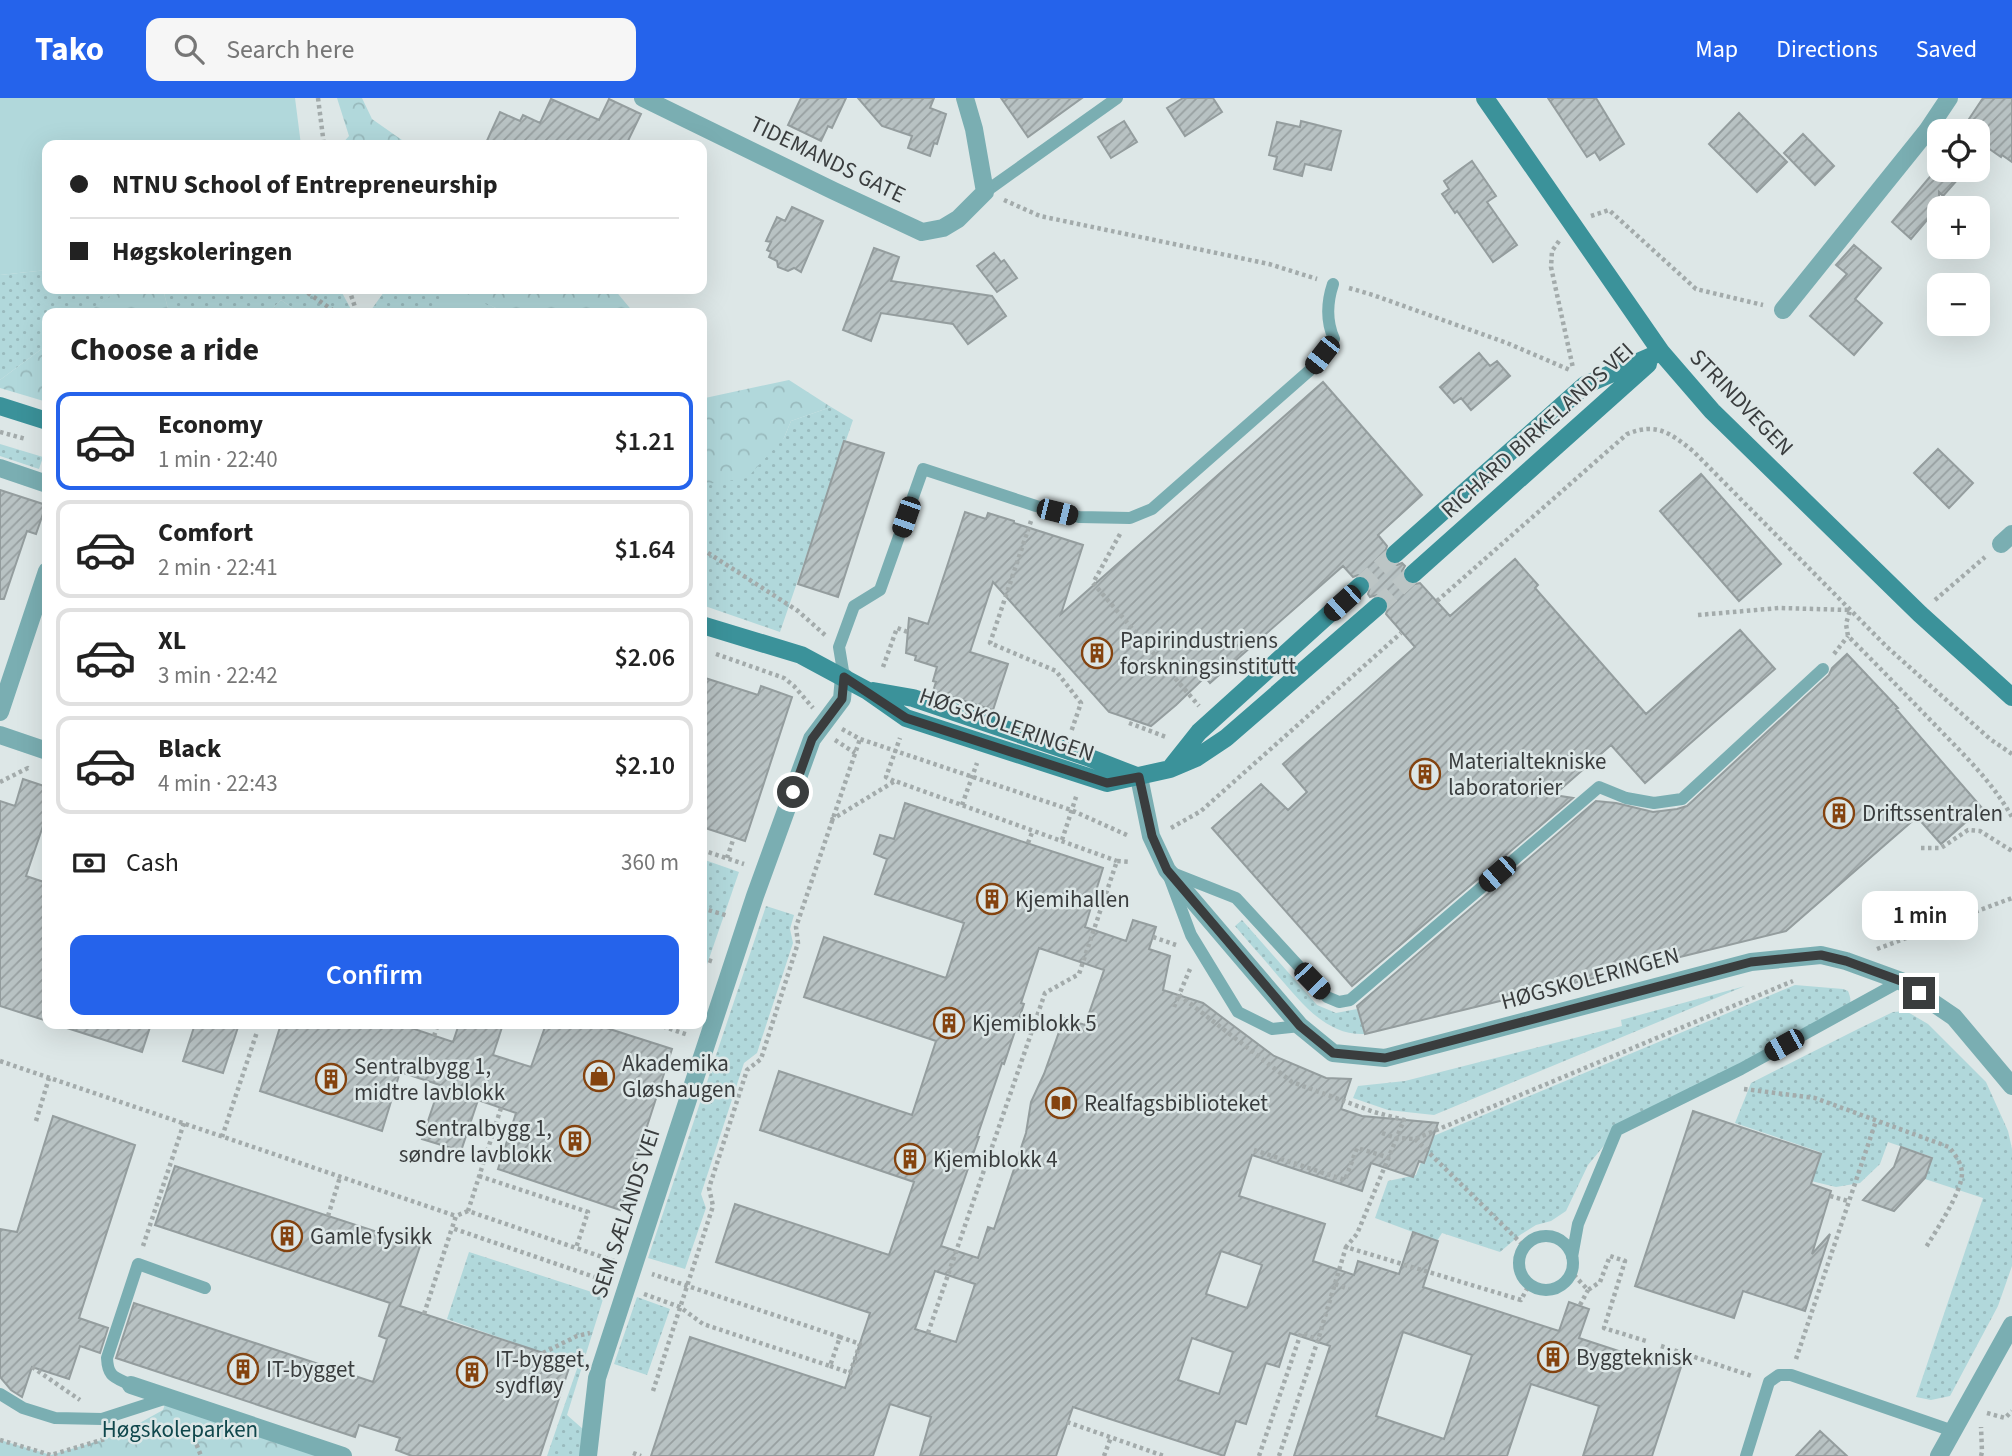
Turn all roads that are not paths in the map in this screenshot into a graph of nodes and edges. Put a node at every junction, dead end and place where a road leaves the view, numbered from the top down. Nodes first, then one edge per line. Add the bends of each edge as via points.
1 (643, 98) edge
2 (965, 98) edge
3 (1117, 98) edge
4 (1485, 98) edge
5 (1949, 98) edge
6 (985, 192) junction
7 (1333, 284) road end
8 (1783, 310) road end
9 (1661, 352) junction
10 (0, 406) edge
11 (42, 419) edge
12 (0, 468) edge
13 (42, 482) edge
14 (1395, 554) tunnel mouth
15 (1413, 574) tunnel mouth
16 (42, 586) edge
17 (1360, 586) tunnel mouth
18 (1378, 606) tunnel mouth
19 (707, 627) edge
20 (1823, 669) dead end
21 (844, 677) junction
22 (2012, 697) edge
23 (0, 712) edge
24 (0, 735) edge
25 (42, 749) edge
26 (1170, 769) junction
27 (1139, 777) junction
28 (1167, 870) junction
29 (1901, 981) junction
30 (1300, 1026) junction
31 (2012, 1086) edge
32 (1572, 1258) junction
33 (205, 1288) dead end
34 (2012, 1325) edge
35 (131, 1385) joint
36 (0, 1394) edge
37 (167, 1398) junction
38 (1953, 1431) junction
39 (343, 1456) edge
40 (588, 1456) edge
41 (1746, 1456) edge
42 (1939, 1456) edge

1 - 6 street, TIDEMANDS GATE via 922,232 958,219
2 - 6 street
3 - 6 lane, TIDEMANDS GATE
4 - 9 street, STRINDVEGEN
5 - 8 street
7 - 21 lane via 1329,328 1334,339 1309,371 1152,509 1130,518 1079,517 923,469 880,590 853,606 839,647
9 - 14 street, RICHARD BIRKELANDS VEI via 1585,385
9 - 15 street, RICHARD BIRKELANDS VEI
9 - 22 street, STRINDVEGEN via 1712,411
10 - 11 street
12 - 13 street
16 - 23 street
17 - 26 street via 1199,732
18 - 26 street via 1226,738
19 - 21 street, HØGSKOLERINGEN via 801,655
20 - 28 lane via 1682,799 1654,803 1599,787 1350,1000 1327,997 1236,898
21 - 27 street, HØGSKOLERINGEN via 906,718 1107,783
21 - 40 street, SEM SÆLANDS VEI via 842,699 812,739 707,1041 597,1378
24 - 25 street
26 - 27 street
27 - 28 street, HØGSKOLERINGEN via 1152,836
28 - 30 street, HØGSKOLERINGEN
28 - 30 lane, HØGSKOLERINGEN via 1191,935 1238,1012 1272,1029
29 - 30 street, HØGSKOLERINGEN via 1821,955 1751,962 1385,1058 1333,1053
29 - 31 street, HØGSKOLERINGEN via 1954,1017
29 - 32 lane via 1741,1069 1617,1130 1578,1224
32 - 32 lane via 1571,1271 1562,1285 1545,1290 1529,1285 1519,1263 1531,1241 1547,1237 1563,1243
33 - 35 lane via 138,1264 107,1358 111,1375
34 - 38 street
35 - 37 street
36 - 37 lane via 23,1408 55,1418 102,1419
37 - 39 street
38 - 41 lane via 1791,1375 1779,1375 1769,1382
38 - 42 street

